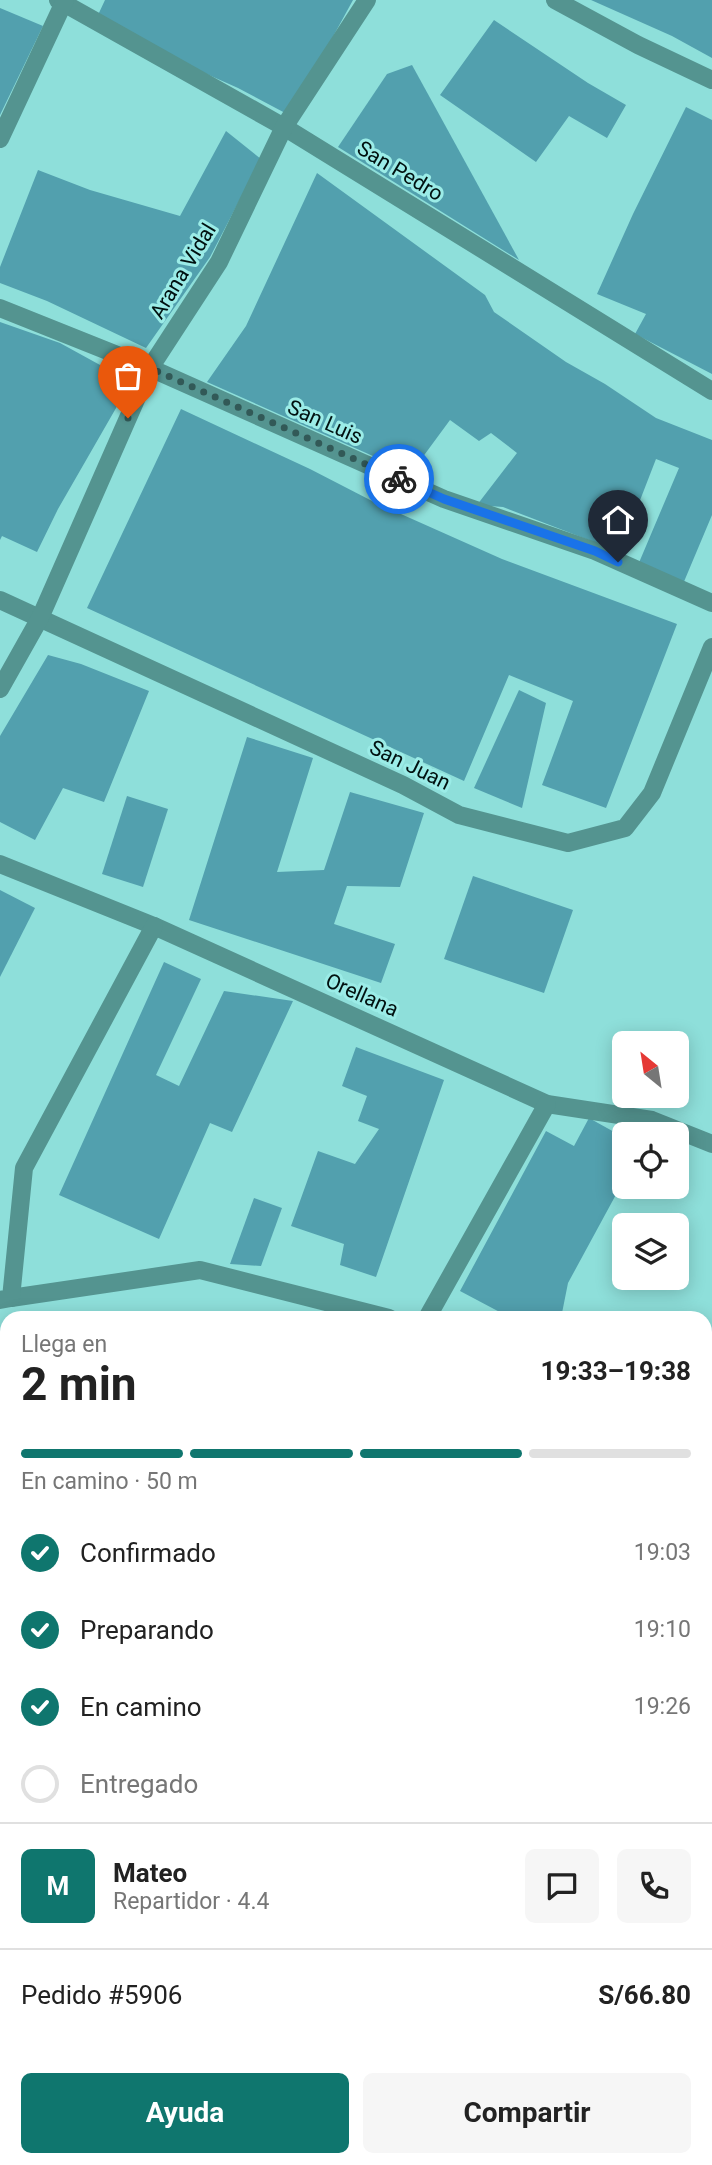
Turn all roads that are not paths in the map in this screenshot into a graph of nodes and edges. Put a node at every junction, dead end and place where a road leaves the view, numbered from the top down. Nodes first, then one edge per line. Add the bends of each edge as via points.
1 (367, 0) edge
2 (555, 0) edge
3 (62, 1) edge
4 (712, 80) edge
5 (284, 127) junction
6 (0, 139) edge
7 (0, 307) edge
8 (150, 368) junction
9 (712, 391) edge
10 (0, 600) edge
11 (712, 603) edge
12 (40, 618) junction
13 (712, 647) edge
14 (0, 689) edge
15 (0, 864) edge
16 (154, 926) junction
17 (547, 1104) junction
18 (712, 1144) edge
19 (6, 1299) edge
20 (361, 1311) edge
21 (431, 1311) edge

1 - 5 street, Arana Vidal
2 - 4 street
3 - 5 street, San Pedro
3 - 6 street
5 - 8 street, Arana Vidal via 219,262
5 - 9 street, San Pedro
7 - 8 street, San Luis
8 - 11 street, San Luis via 444,499 595,551
8 - 12 street, Arana Vidal
10 - 12 street, San Juan
12 - 13 street, San Juan via 459,815 568,842 625,828 652,793
12 - 14 street, Arana Vidal
15 - 16 street, Orellana
16 - 17 street, Orellana
16 - 19 street via 23,1168
17 - 18 street, Orellana via 652,1119
17 - 21 street
19 - 20 street via 200,1270

